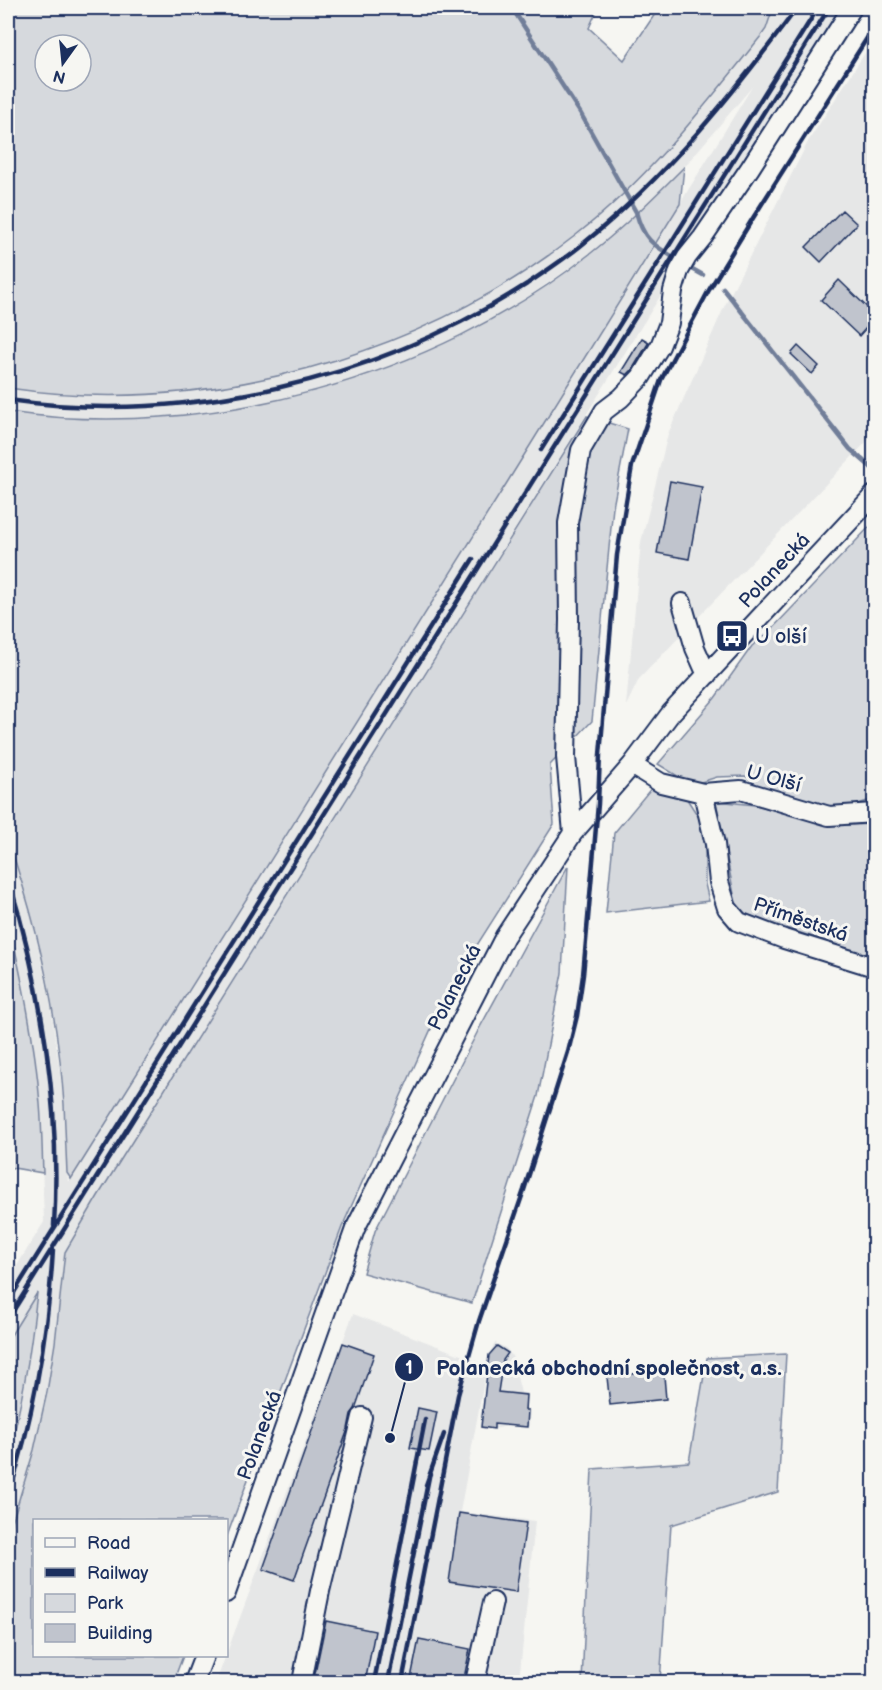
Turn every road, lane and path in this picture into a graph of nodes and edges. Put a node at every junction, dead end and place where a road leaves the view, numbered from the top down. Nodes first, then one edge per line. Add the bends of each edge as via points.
1 (852, 8) edge
2 (874, 495) edge
3 (682, 603) dead end
4 (707, 675) junction
5 (632, 765) junction
6 (703, 793) junction
7 (874, 813) edge
8 (573, 833) junction
9 (874, 968) edge
10 (362, 1417) dead end
11 (228, 1587) edge
12 (493, 1602) dead end
13 (204, 1657) edge
14 (194, 1683) edge
15 (302, 1683) edge
16 (475, 1683) edge

1 - 8 street via 750,168 683,264 673,291 669,323 641,377 604,411 581,450 568,523 566,757
2 - 4 street, Polanecká
3 - 4 street
4 - 5 street, Polanecká via 671,712
5 - 6 street, U Olší via 661,783
5 - 8 street, Polanecká
6 - 7 street, U Olší via 741,790 829,816
6 - 9 street, Příměstská via 719,882 727,908 739,922
8 - 11 street, Polanecká via 506,936 356,1229
10 - 15 street
12 - 16 street
13 - 14 street

